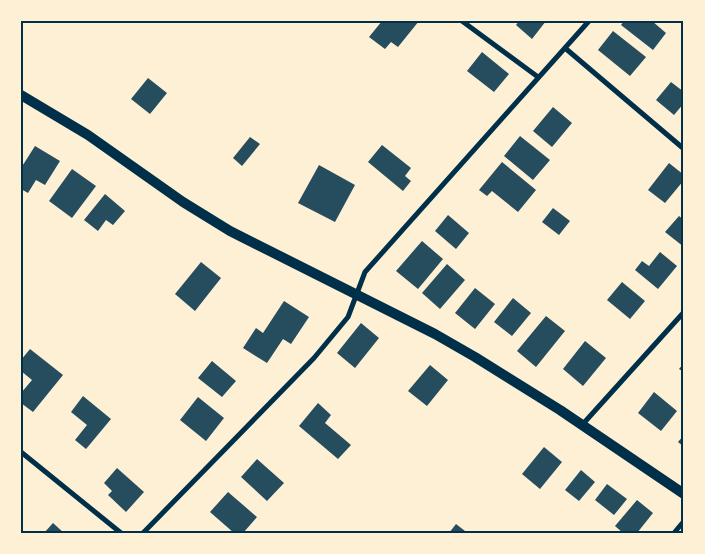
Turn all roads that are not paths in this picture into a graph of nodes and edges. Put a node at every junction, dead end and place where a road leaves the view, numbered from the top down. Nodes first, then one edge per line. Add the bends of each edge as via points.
1 (462, 21) edge
2 (589, 21) edge
3 (565, 48) junction
4 (538, 77) junction
5 (21, 95) edge
6 (684, 149) edge
7 (356, 294) junction
8 (684, 312) edge
9 (582, 425) junction
10 (21, 452) edge
11 (684, 494) edge
12 (684, 521) edge
13 (121, 533) edge
14 (143, 533) edge
15 (674, 533) edge

1 - 4 street
2 - 3 street
3 - 4 street
3 - 6 street
4 - 7 street via 365,272
5 - 7 main road via 88,135 230,231
7 - 9 main road via 475,357
7 - 14 street via 348,317 314,358
8 - 9 street
9 - 11 main road
10 - 13 street
12 - 15 street

